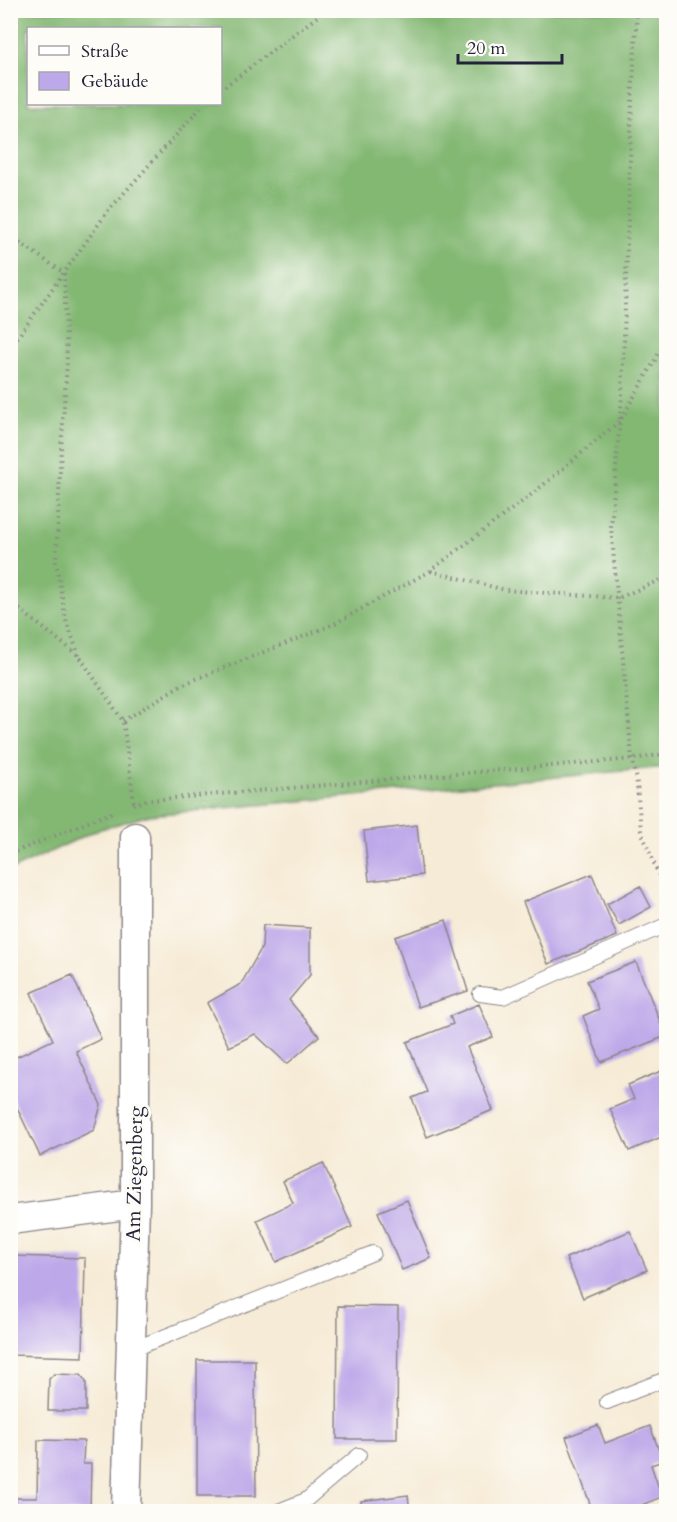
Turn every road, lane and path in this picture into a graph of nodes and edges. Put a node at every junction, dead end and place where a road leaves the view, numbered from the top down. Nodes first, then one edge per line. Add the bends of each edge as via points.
1 (326, 10) edge
2 (637, 10) edge
3 (222, 88) edge
4 (203, 105) edge
5 (10, 236) edge
6 (64, 273) junction
7 (10, 348) edge
8 (666, 351) edge
9 (620, 421) junction
10 (430, 571) junction
11 (666, 578) edge
12 (618, 598) junction
13 (10, 602) edge
14 (79, 656) junction
15 (123, 721) junction
16 (666, 753) edge
17 (632, 759) junction
18 (134, 803) junction
19 (135, 837) dead end
20 (10, 854) edge
21 (666, 893) edge
22 (666, 925) edge
23 (480, 994) dead end
24 (135, 1204) junction
25 (10, 1220) edge
26 (373, 1253) dead end
27 (131, 1350) junction
28 (666, 1379) edge
29 (607, 1402) dead end
30 (359, 1455) dead end
31 (126, 1512) edge
32 (276, 1512) edge

1 - 3 path
2 - 9 path
4 - 6 path via 108,211
5 - 6 path
6 - 7 path
6 - 14 path via 67,363 56,562 66,620
8 - 9 path via 658,355
9 - 10 path
9 - 12 path via 611,526
10 - 12 path via 505,590
10 - 15 path via 332,625 181,685
11 - 12 path
12 - 17 path
13 - 14 path
14 - 15 path
15 - 18 path
16 - 17 path
17 - 18 path
17 - 21 path via 641,831
18 - 20 path
19 - 24 street, Am Ziegenberg
22 - 23 lane via 503,997
24 - 25 street
24 - 27 street, Am Ziegenberg
26 - 27 lane
27 - 31 street, Am Ziegenberg
28 - 29 lane
30 - 32 lane via 306,1500

